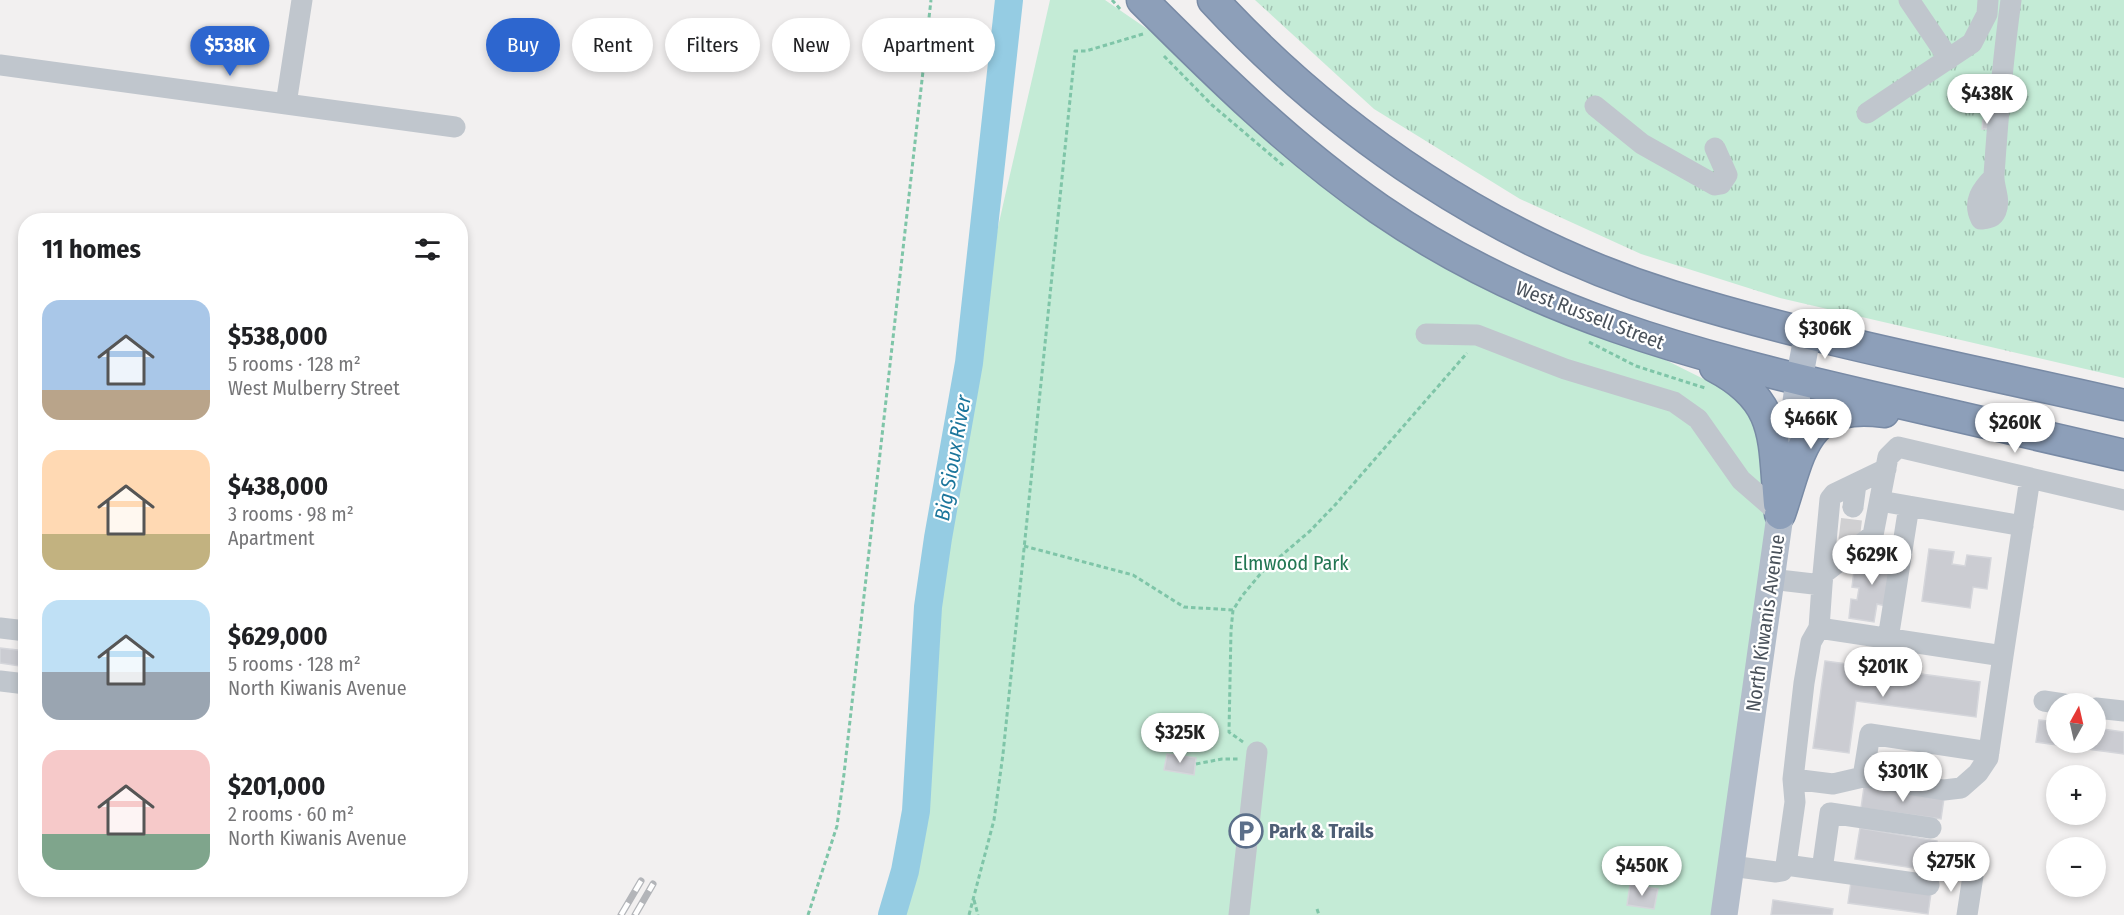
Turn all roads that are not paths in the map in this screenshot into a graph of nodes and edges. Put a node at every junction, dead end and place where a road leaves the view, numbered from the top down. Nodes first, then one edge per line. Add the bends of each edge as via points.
1 (302, 0) edge
2 (1142, 0) edge
3 (1213, 0) edge
4 (1910, 0) edge
5 (1988, 0) edge
6 (2011, 0) edge
7 (1949, 59) junction
8 (0, 65) edge
9 (286, 104) junction
10 (1595, 106) dead end
11 (1867, 113) dead end
12 (455, 127) dead end
13 (1715, 148) dead end
14 (1994, 177) dead end
15 (1808, 332) junction
16 (1426, 334) dead end
17 (1663, 345) junction
18 (1798, 380) junction
19 (2124, 405) edge
20 (1984, 423) junction
21 (2124, 455) edge
22 (1886, 469) junction
23 (2030, 478) junction
24 (1856, 484) junction
25 (2124, 500) edge
26 (1880, 501) junction
27 (1909, 506) junction
28 (1853, 507) tunnel mouth
29 (1780, 514) junction
30 (2023, 526) junction
31 (1771, 579) junction
32 (1823, 580) junction
33 (0, 628) edge
34 (1819, 628) junction
35 (18, 630) edge
36 (1888, 639) junction
37 (2003, 656) junction
38 (0, 681) edge
39 (18, 683) edge
40 (2106, 709) edge
41 (2124, 711) edge
42 (1989, 752) junction
43 (1256, 757) road end
44 (1863, 777) junction
45 (1793, 779) junction
46 (1833, 784) junction
47 (1830, 813) junction
48 (1931, 828) dead end
49 (1731, 866) junction
50 (1786, 866) junction
51 (1821, 870) junction
52 (1972, 876) dead end
53 (1929, 885) dead end
54 (1239, 915) edge
55 (1724, 915) edge
56 (1967, 915) edge

1 - 9 street
2 - 17 highway, West Russell Street via 1236,94 1296,146 1381,210 1503,282
3 - 15 highway via 1278,66 1323,104 1407,168 1453,196 1609,273 1670,296
4 - 7 street
5 - 7 street via 1987,14 1972,43
6 - 14 street
7 - 11 street
8 - 9 street
9 - 12 street
10 - 13 street via 1642,144 1714,185 1721,184 1727,175
15 - 18 main road, North Kiwanis Avenue
15 - 19 highway
16 - 29 street via 1477,335 1565,369 1674,402 1698,419 1741,480
17 - 18 highway, West Russell Street
17 - 29 highway via 1732,376 1756,396 1764,408 1773,440
18 - 20 highway, West Russell Street
18 - 29 main road, North Kiwanis Avenue
20 - 21 highway, West Russell Street
20 - 29 highway via 1870,410 1834,414 1811,432 1804,444
22 - 23 street via 1888,457 1898,447
22 - 24 street
22 - 26 street
23 - 25 street
23 - 30 street
24 - 28 street
24 - 32 street via 1834,494 1830,500
26 - 27 street
26 - 32 street via 1873,535 1849,547
27 - 30 street
27 - 36 street
29 - 31 main road, North Kiwanis Avenue
30 - 37 street
31 - 32 street
31 - 49 main road, North Kiwanis Avenue
32 - 34 street
33 - 35 street
34 - 36 street
34 - 45 street via 1811,642
36 - 37 street
37 - 42 street
38 - 39 street
40 - 41 street
42 - 44 street via 1971,781 1954,790
42 - 44 street via 1870,734
43 - 54 street
44 - 46 street
45 - 46 street
45 - 50 street via 1795,802
46 - 47 street
47 - 48 street
47 - 51 street
49 - 50 street via 1776,872
49 - 55 main road, North Kiwanis Avenue
50 - 51 street
51 - 53 street
52 - 56 street

